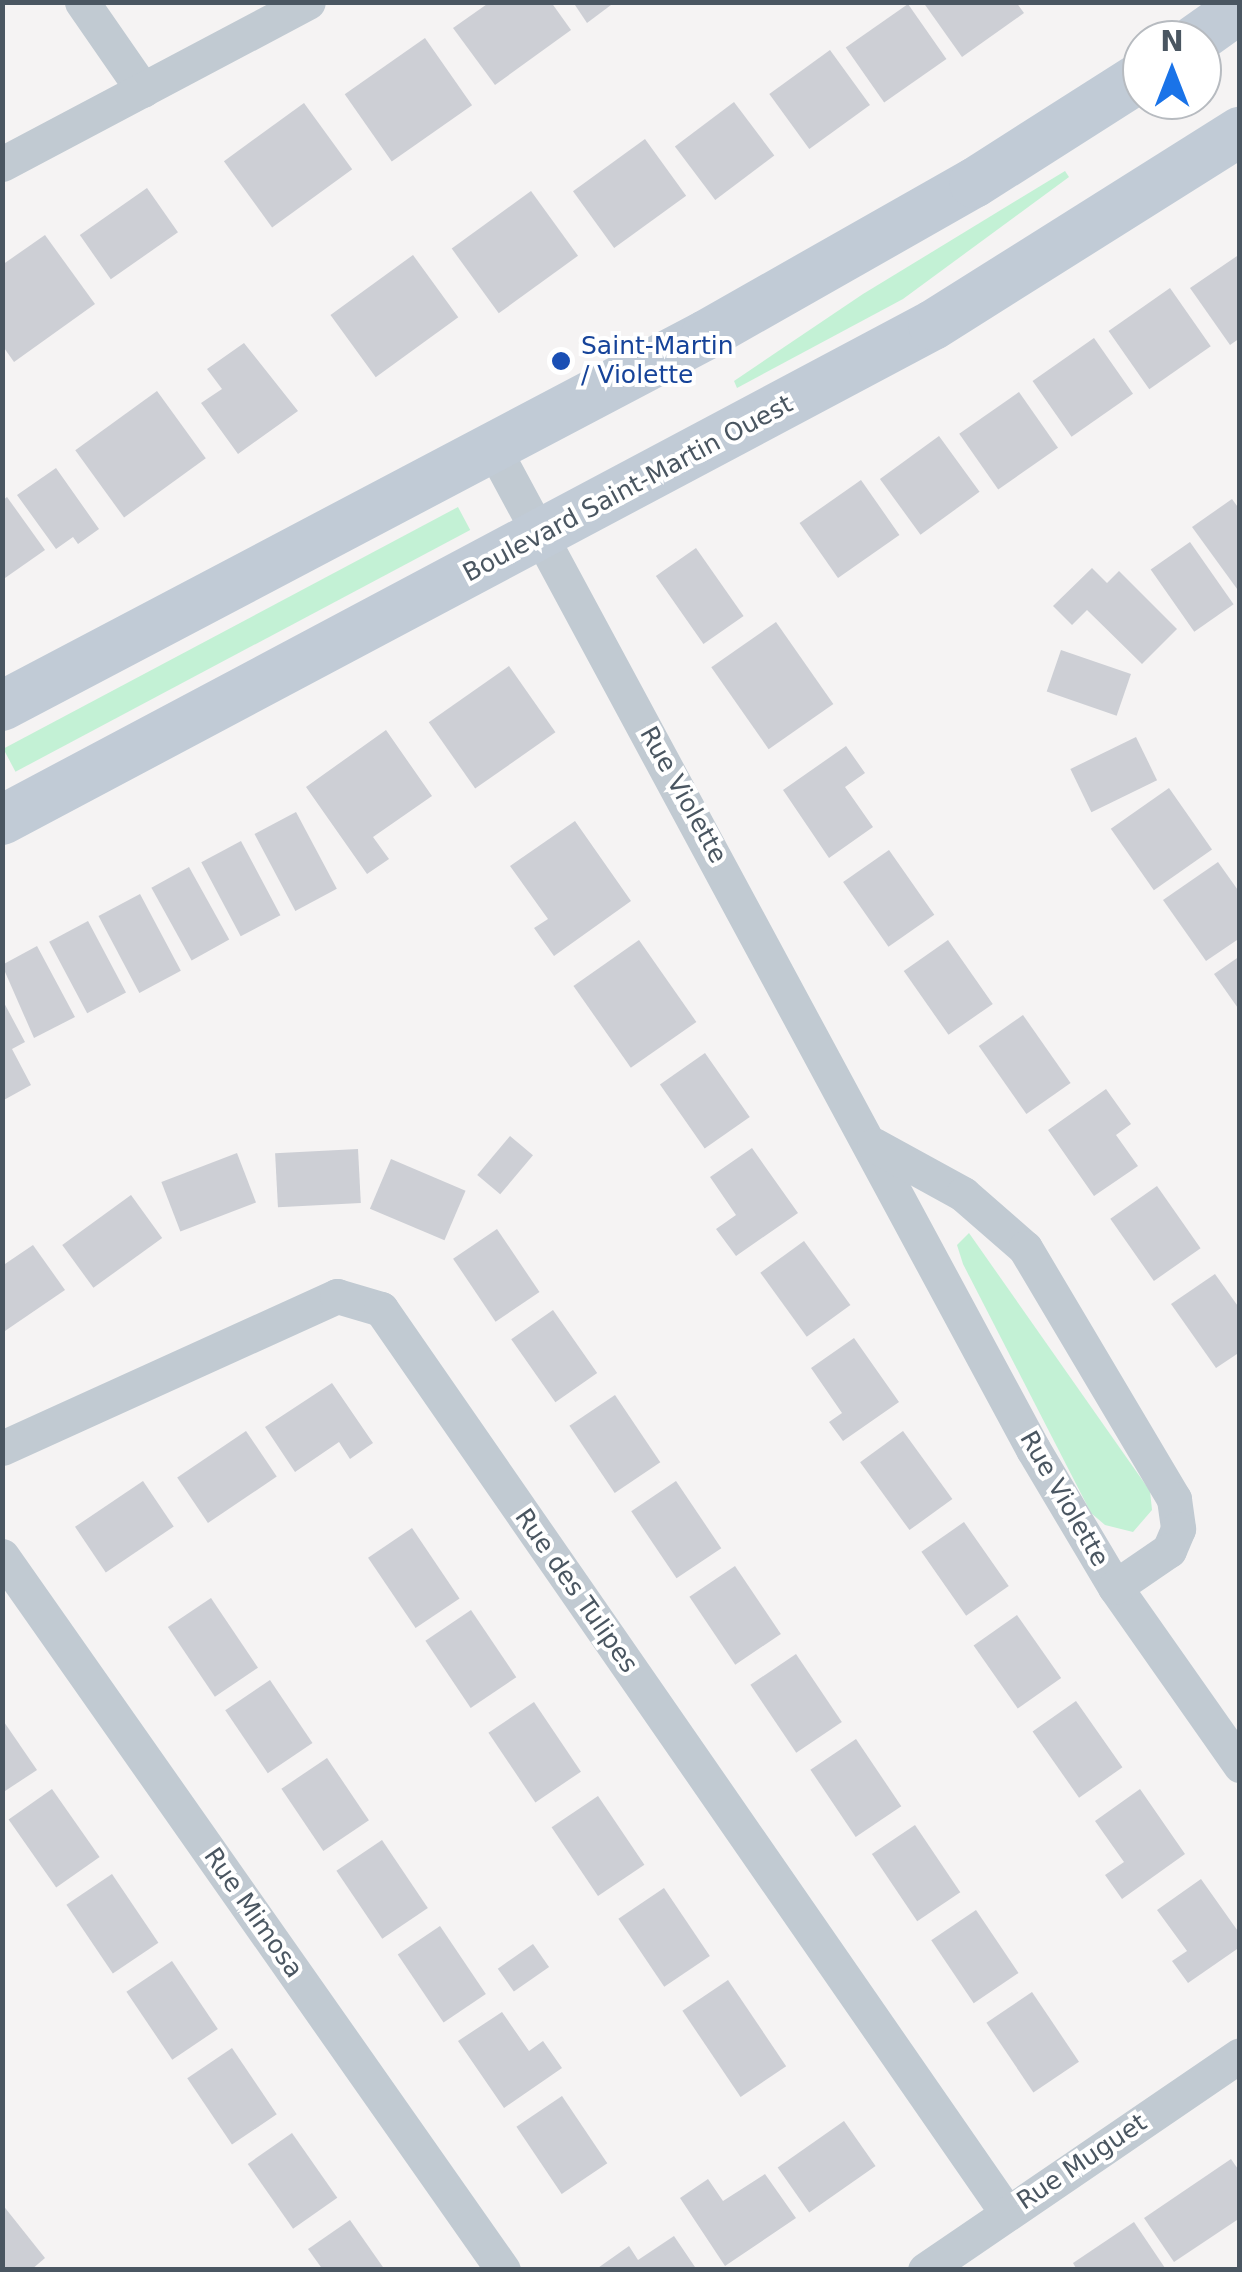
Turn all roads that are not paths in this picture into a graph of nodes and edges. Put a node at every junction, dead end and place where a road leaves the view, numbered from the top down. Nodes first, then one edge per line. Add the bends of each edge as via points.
1 (82, 2) edge
2 (308, 2) edge
3 (1122, 88) edge
4 (143, 90) junction
5 (1240, 132) edge
6 (2, 164) edge
7 (492, 446) junction
8 (542, 536) junction
9 (2, 706) edge
10 (2, 820) edge
11 (874, 1144) junction
12 (2, 1448) edge
13 (2, 1556) edge
14 (1115, 1587) junction
15 (1240, 1765) edge
16 (1240, 2054) edge
17 (1007, 2213) junction
18 (503, 2270) edge
19 (924, 2270) edge

1 - 4 street
2 - 4 street
3 - 7 street via 860,249
4 - 6 street
5 - 8 street, Boulevard Saint-Martin Ouest via 1012,280
7 - 8 street, Rue Violette
7 - 9 street
8 - 10 street, Boulevard Saint-Martin Ouest
8 - 11 street, Rue Violette
11 - 14 street, Rue Violette via 1033,1449
11 - 14 street, Rue Violette via 963,1194 1025,1248 1174,1498 1178,1529 1169,1550
12 - 17 street, Rue des Tulipes via 336,1296 381,1309
13 - 18 street, Rue Mimosa
14 - 15 street, Rue Violette
16 - 17 street, Rue Muguet
17 - 19 street, Rue Muguet

